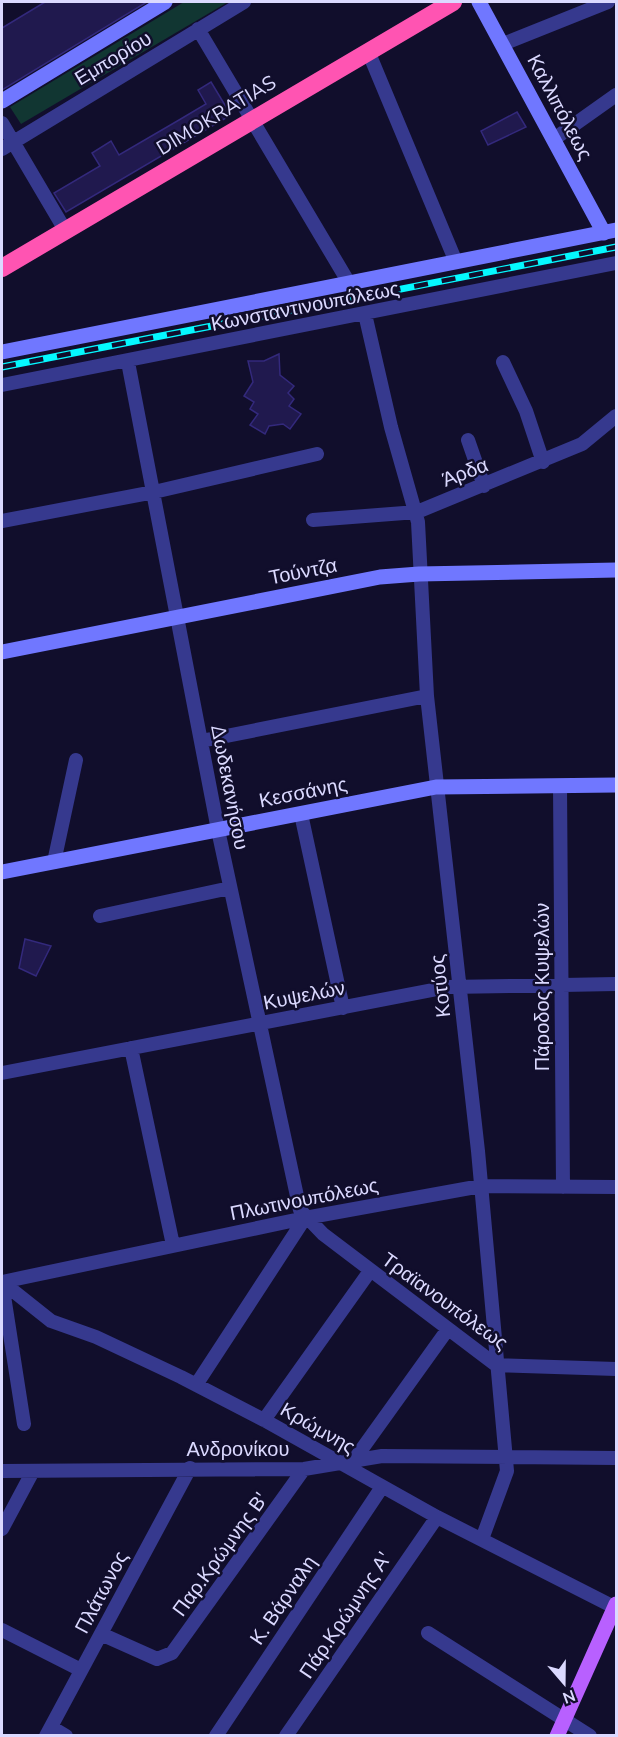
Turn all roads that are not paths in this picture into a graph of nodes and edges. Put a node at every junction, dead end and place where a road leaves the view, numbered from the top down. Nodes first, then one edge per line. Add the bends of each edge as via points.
1 (165, 2) edge
2 (244, 2) edge
3 (453, 2) edge
4 (479, 2) edge
5 (608, 2) edge
6 (198, 29) junction
7 (503, 44) junction
8 (368, 51) junction
9 (616, 95) edge
10 (2, 101) edge
11 (250, 120) junction
12 (2, 123) edge
13 (554, 139) junction
14 (7, 146) edge
15 (65, 230) junction
16 (610, 232) edge
17 (456, 262) junction
18 (616, 263) edge
19 (2, 268) edge
20 (349, 283) junction
21 (365, 315) junction
22 (2, 352) edge
23 (128, 362) junction
24 (503, 362) dead end
25 (2, 385) edge
26 (616, 416) edge
27 (468, 440) dead end
28 (317, 454) dead end
29 (543, 462) junction
30 (484, 486) junction
31 (154, 492) junction
32 (417, 512) junction
33 (313, 520) dead end
34 (2, 521) edge
35 (616, 570) edge
36 (419, 574) junction
37 (178, 618) junction
38 (2, 652) edge
39 (427, 696) junction
40 (201, 741) junction
41 (76, 760) dead end
42 (560, 786) junction
43 (616, 786) edge
44 (436, 787) junction
45 (301, 814) junction
46 (218, 830) junction
47 (54, 862) junction
48 (2, 872) edge
49 (230, 888) junction
50 (100, 916) dead end
51 (616, 984) edge
52 (561, 985) junction
53 (459, 986) junction
54 (343, 1008) junction
55 (259, 1024) junction
56 (131, 1048) junction
57 (2, 1073) edge
58 (481, 1186) junction
59 (563, 1187) junction
60 (616, 1187) edge
61 (304, 1218) junction
62 (173, 1245) junction
63 (370, 1271) junction
64 (2, 1282) edge
65 (448, 1329) junction
66 (496, 1365) junction
67 (616, 1369) edge
68 (196, 1385) junction
69 (264, 1420) junction
70 (24, 1424) dead end
71 (505, 1455) junction
72 (616, 1458) edge
73 (348, 1462) junction
74 (190, 1468) junction
75 (304, 1469) junction
76 (2, 1471) edge
77 (33, 1471) junction
78 (382, 1487) junction
79 (436, 1517) junction
80 (2, 1528) edge
81 (482, 1539) junction
82 (616, 1607) edge
83 (2, 1630) edge
84 (428, 1633) dead end
85 (101, 1634) junction
86 (81, 1670) junction
87 (564, 1720) junction
88 (48, 1731) edge
89 (66, 1736) edge
90 (216, 1736) edge
91 (286, 1736) edge
92 (557, 1736) edge
93 (590, 1736) edge

1 - 10 street
2 - 6 street, Εμπορίου
3 - 8 highway, DIMOKRATIAS
4 - 7 street, Καλλιπόλεως
5 - 7 street
6 - 11 street
6 - 14 street, Εμπορίου
7 - 13 street, Καλλιπόλεως
8 - 11 highway, DIMOKRATIAS
8 - 17 street
9 - 13 street
11 - 15 highway, DIMOKRATIAS
11 - 20 street
12 - 14 street
13 - 16 street, Καλλιπόλεως
14 - 15 street
15 - 19 highway, DIMOKRATIAS
16 - 17 street
17 - 20 street
18 - 21 street, Κωνσταντινουπόλεως
20 - 22 street
21 - 23 street, Κωνσταντινουπόλεως
21 - 32 street, Κοτύος via 391,427
23 - 25 street, Κωνσταντινουπόλεως
23 - 31 street, Δωδεκανήσου
24 - 29 street via 526,411
26 - 29 street, Άρδα via 589,440
27 - 30 street
28 - 31 street
29 - 30 street, Άρδα
30 - 32 street, Άρδα
31 - 34 street
31 - 37 street, Δωδεκανήσου
32 - 33 street, Άρδα
32 - 36 street, Κοτύος
35 - 36 street, Τούντζα
36 - 37 street, Τούντζα via 380,577
36 - 39 street, Κοτύος
37 - 38 street, Τούντζα
37 - 40 street, Δωδεκανήσου
39 - 40 street
39 - 44 street, Κοτύος
40 - 46 street, Δωδεκανήσου
41 - 47 street
42 - 43 street, Κεσσάνης
42 - 44 street, Κεσσάνης
42 - 52 street, Πάροδος Κυψελών
44 - 45 street, Κεσσάνης
44 - 53 street, Κοτύος
45 - 46 street, Κεσσάνης
45 - 54 street
46 - 47 street, Κεσσάνης
46 - 49 street, Δωδεκανήσου
47 - 48 street, Κεσσάνης
49 - 50 street
49 - 55 street, Δωδεκανήσου
51 - 52 street, Κυψελών
52 - 53 street, Κυψελών
52 - 59 street, Πάροδος Κυψελών
53 - 54 street, Κυψελών
53 - 58 street, Κοτύος
54 - 55 street, Κυψελών
55 - 56 street, Κυψελών
55 - 61 street, Δωδεκανήσου via 297,1202
56 - 57 street, Κυψελών
56 - 62 street
58 - 59 street, Πλωτινουπόλεως
58 - 61 street, Πλωτινουπόλεως
58 - 66 street, Κοτύος
59 - 60 street, Πλωτινουπόλεως
61 - 62 street, Πλωτινουπόλεως
61 - 63 street, Τραϊανουπόλεως
61 - 68 street
62 - 64 street, Πλωτινουπόλεως
63 - 65 street, Τραϊανουπόλεως
63 - 69 street
64 - 68 street, Κρώμνης via 51,1321 96,1337
64 - 70 street
65 - 66 street, Τραϊανουπόλεως
65 - 73 street
66 - 67 street, Τραϊανουπόλεως
66 - 71 street, Κοτύος
68 - 69 street, Κρώμνης
69 - 73 street, Κρώμνης
71 - 72 street, Ανδρονίκου
71 - 73 street, Ανδρονίκου via 382,1456
71 - 81 street, Κοτύος via 507,1471
73 - 75 street, Ανδρονίκου
73 - 78 street, Κρώμνης
74 - 75 street, Ανδρονίκου
74 - 77 street, Ανδρονίκου
74 - 85 street, Πλάτωνος
75 - 85 street, Παρ.Κρώμνης Β' via 172,1653 157,1659
76 - 77 street, Ανδρονίκου
77 - 80 street
78 - 79 street, Κρώμνης
78 - 90 street, Κ. Βάρναλη
79 - 81 street, Κρώμνης
79 - 91 street, Πάρ.Κρώμνης Α'
81 - 82 street, Κρώμνης
82 - 87 main road
83 - 86 street
84 - 87 street
85 - 86 street, Πλάτωνος
86 - 88 street, Πλάτωνος
87 - 92 main road
87 - 93 street
88 - 89 street

